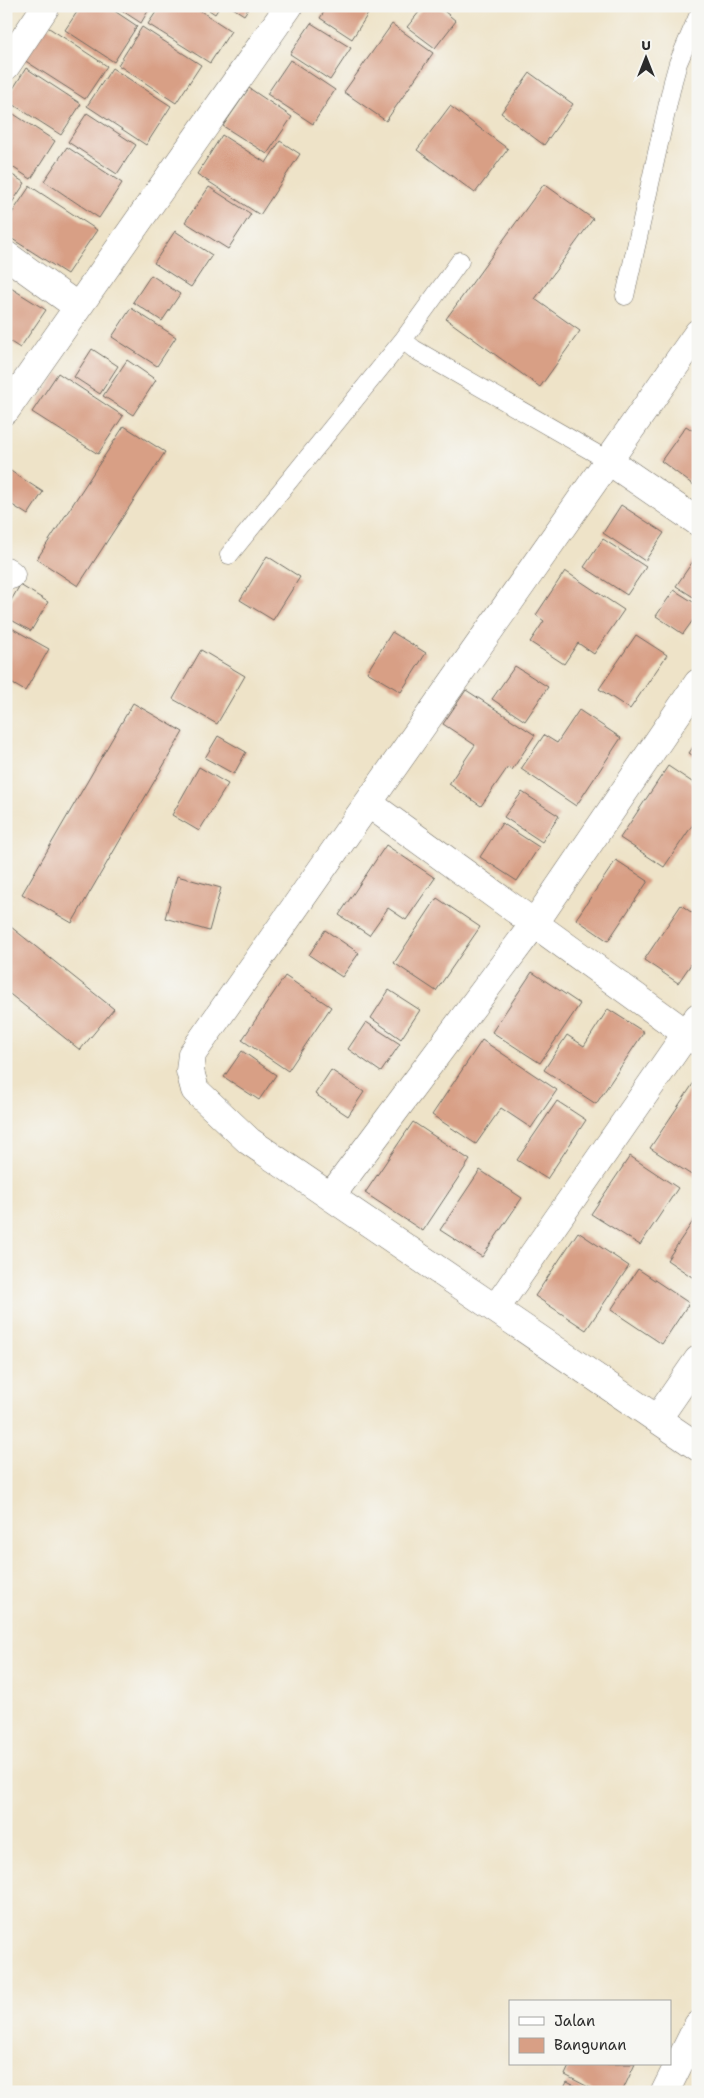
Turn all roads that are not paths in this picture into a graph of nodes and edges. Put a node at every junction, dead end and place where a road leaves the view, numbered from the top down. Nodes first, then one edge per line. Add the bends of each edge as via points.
1 (46, 6) edge
2 (288, 6) edge
3 (698, 16) edge
4 (6, 66) edge
5 (6, 255) edge
6 (460, 261) dead end
7 (625, 296) dead end
8 (78, 307) junction
9 (698, 333) edge
10 (403, 340) junction
11 (6, 410) edge
12 (609, 461) junction
13 (698, 522) edge
14 (229, 555) dead end
15 (698, 683) edge
16 (368, 803) junction
17 (534, 924) junction
18 (694, 1031) edge
19 (331, 1196) junction
20 (496, 1308) junction
21 (698, 1360) edge
22 (658, 1418) junction
23 (698, 1447) edge
24 (698, 2025) edge
25 (665, 2092) edge

1 - 4 street
2 - 8 street
3 - 7 lane via 673,81
5 - 8 street
6 - 10 lane
8 - 11 street
9 - 12 street
10 - 12 lane
10 - 14 lane
12 - 13 street
12 - 16 street
15 - 17 street
16 - 17 street
16 - 19 street via 192,1054 190,1071 195,1090 249,1141
17 - 18 street
17 - 19 street
18 - 20 street
19 - 20 street
20 - 22 street
21 - 22 street
22 - 23 street
24 - 25 street

